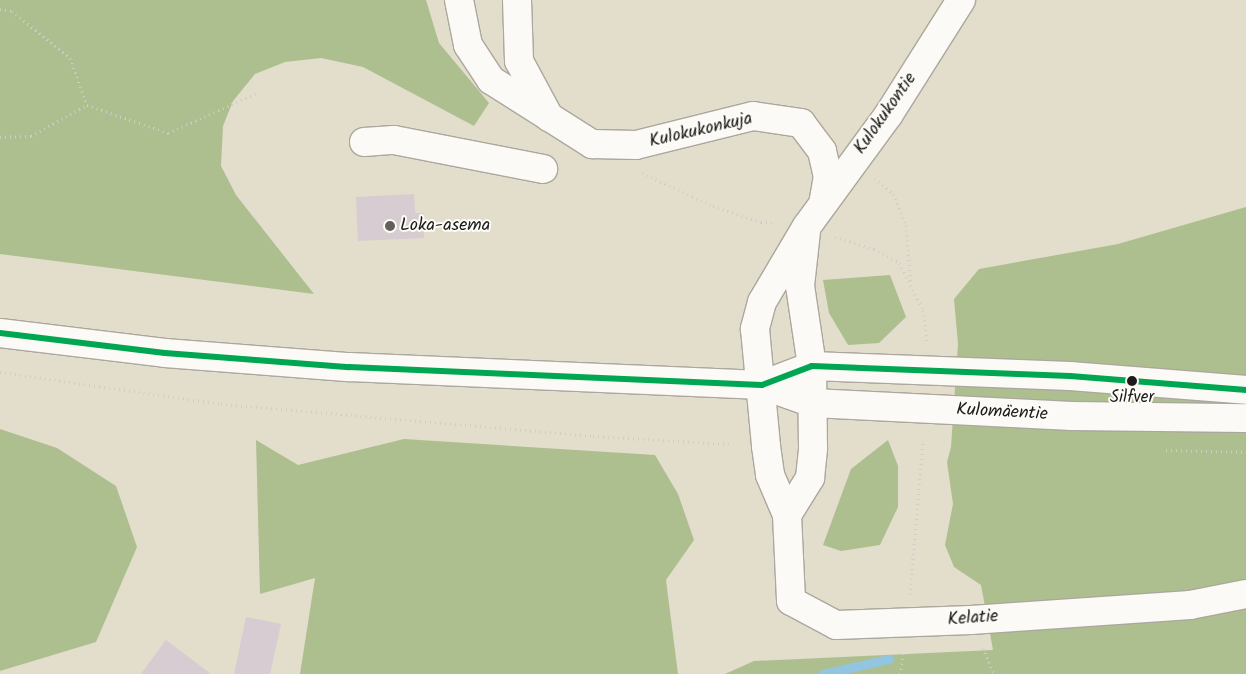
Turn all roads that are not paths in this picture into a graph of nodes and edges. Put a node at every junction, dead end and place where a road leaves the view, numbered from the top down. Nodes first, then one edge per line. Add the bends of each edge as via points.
1 (459, 0) edge
2 (517, 0) edge
3 (961, 0) edge
4 (549, 118) junction
5 (364, 142) dead end
6 (543, 169) dead end
7 (823, 203) junction
8 (807, 226) junction
9 (0, 333) edge
10 (812, 366) junction
11 (762, 385) junction
12 (1246, 390) edge
13 (812, 403) junction
14 (1246, 418) edge
15 (787, 516) junction
16 (1246, 594) edge

1 - 4 main road, Kulokukonkuja via 468,45 491,80
2 - 4 main road via 520,61
3 - 7 main road, Kulokukontie via 889,114
4 - 7 main road, Kulokukonkuja via 592,144 636,145 753,116 802,123 822,151 828,176
5 - 6 main road via 394,140
7 - 8 main road, Kulokukontie
8 - 10 main road, Kulokukontie via 800,286
8 - 11 main road, Kulokukontie via 762,302 755,329
9 - 11 main road, Kulomäentie via 164,353 348,367
10 - 11 main road, Kulomäentie
10 - 12 main road, Kulomäentie via 1070,376
10 - 13 main road
11 - 13 main road, Kulomäentie
11 - 15 main road, Kelatie via 770,475
13 - 14 main road, Kulomäentie via 1072,416
13 - 15 main road via 810,478
15 - 16 main road, Kelatie via 791,602 836,624 908,623 1190,605

